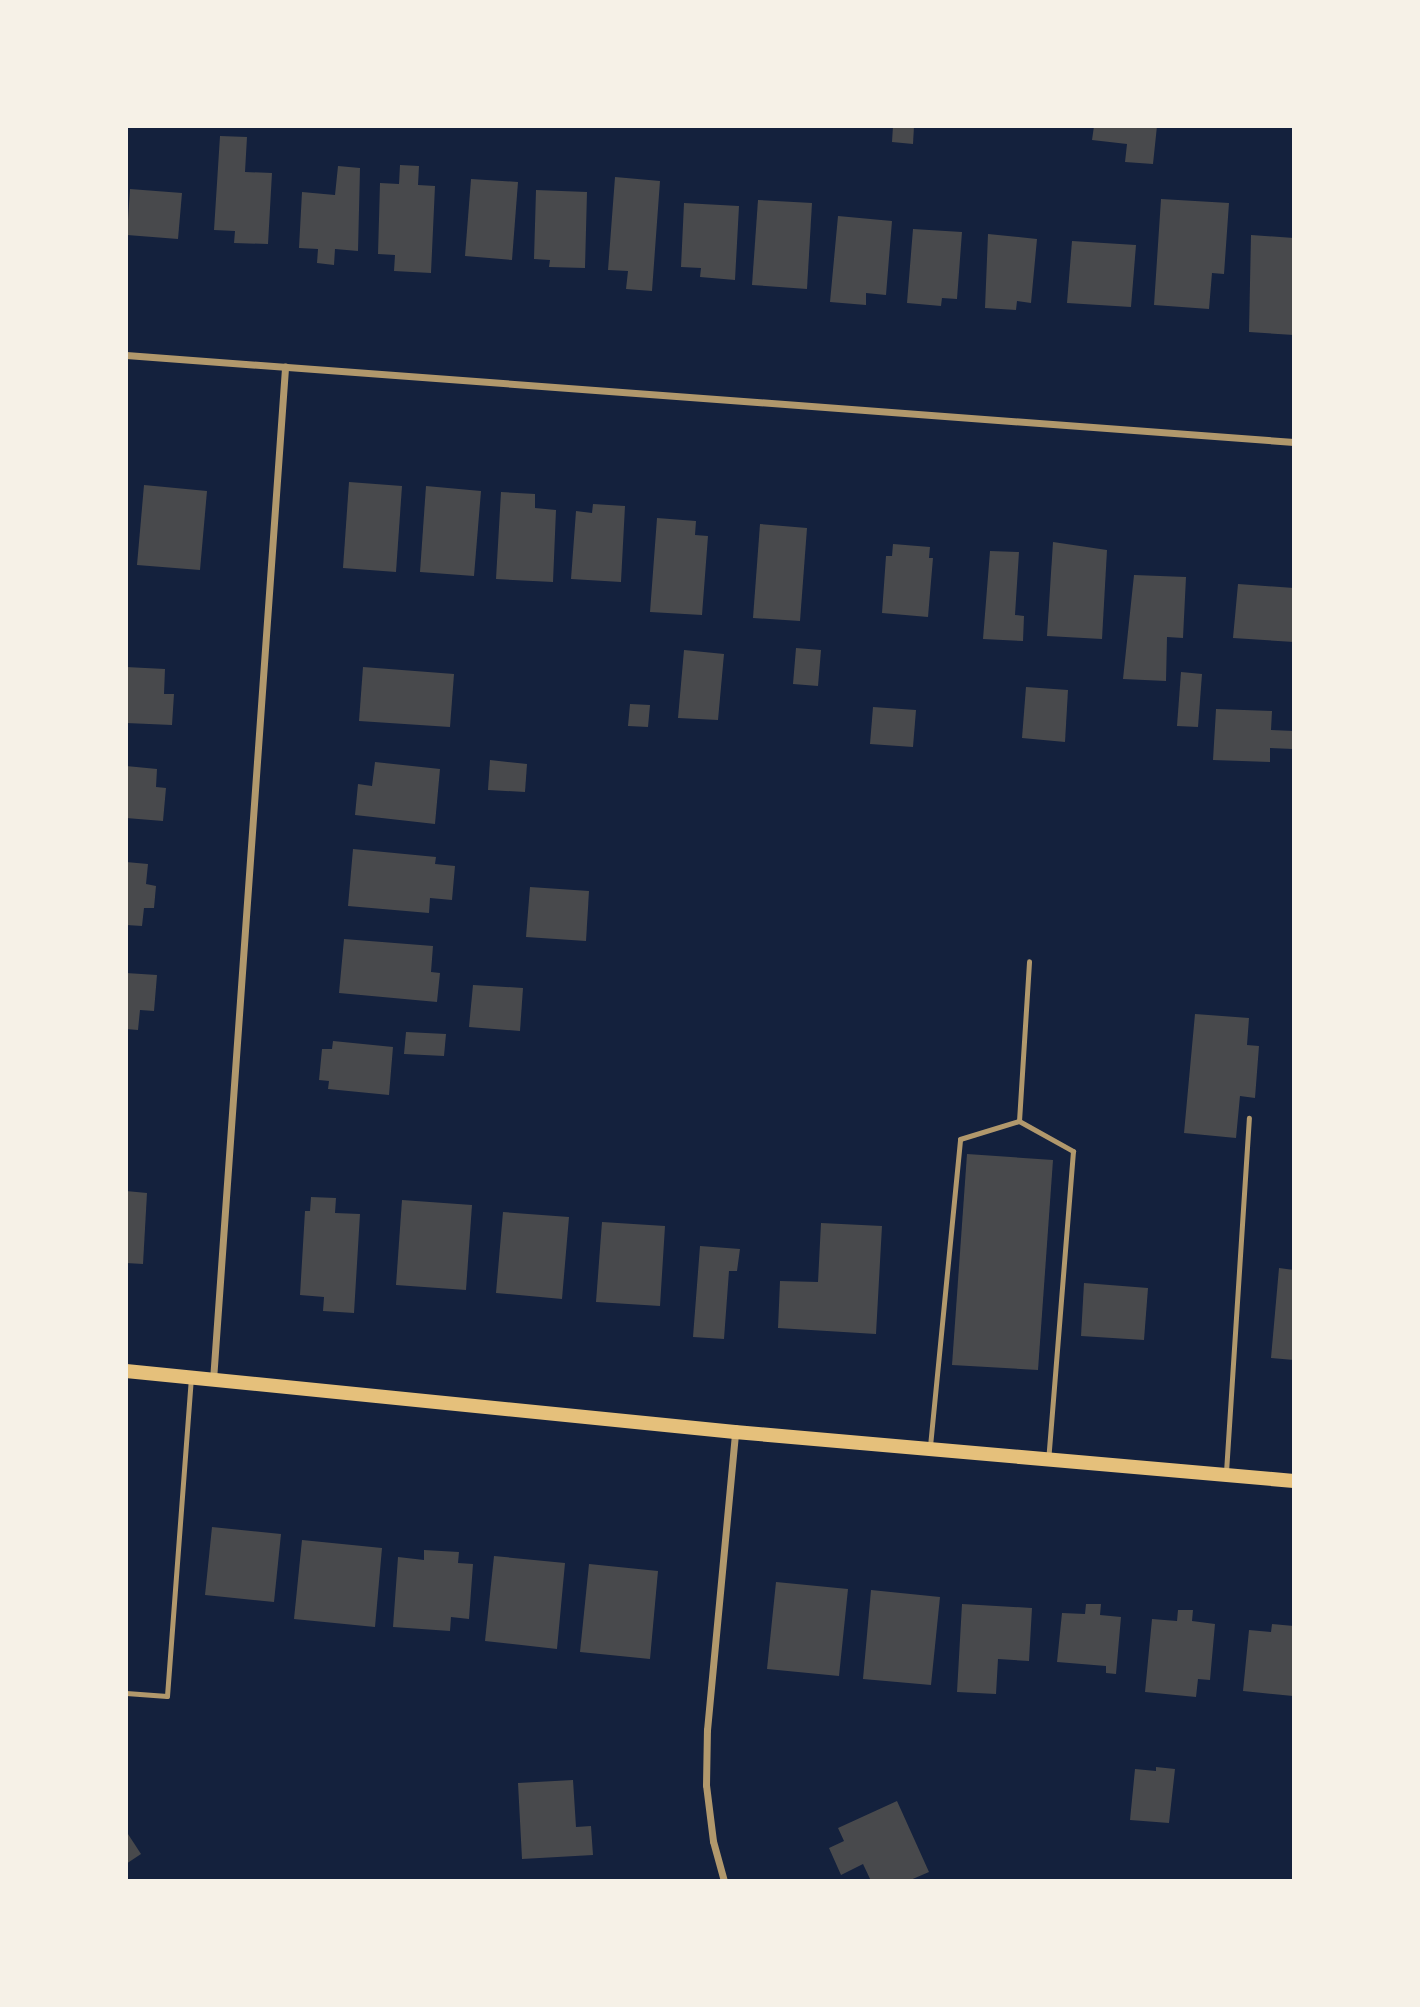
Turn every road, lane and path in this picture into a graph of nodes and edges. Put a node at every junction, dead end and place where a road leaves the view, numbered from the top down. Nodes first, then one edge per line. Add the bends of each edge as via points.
1 (126, 355) edge
2 (285, 367) junction
3 (1294, 442) edge
4 (1029, 961) dead end
5 (1249, 1118) dead end
6 (1019, 1121) junction
7 (126, 1371) edge
8 (191, 1378) junction
9 (213, 1380) junction
10 (735, 1432) junction
11 (930, 1449) junction
12 (1048, 1460) junction
13 (1226, 1476) junction
14 (1294, 1481) edge
15 (126, 1693) edge
16 (724, 1881) edge

1 - 2 street
2 - 3 street
2 - 9 street
4 - 6 lane
5 - 13 lane
6 - 11 lane via 960,1139
6 - 12 lane via 1073,1151
7 - 8 main road
8 - 9 main road
8 - 15 lane via 167,1696
9 - 10 main road
10 - 11 main road
10 - 16 street via 707,1730 706,1785
11 - 12 main road
12 - 13 main road
13 - 14 main road

